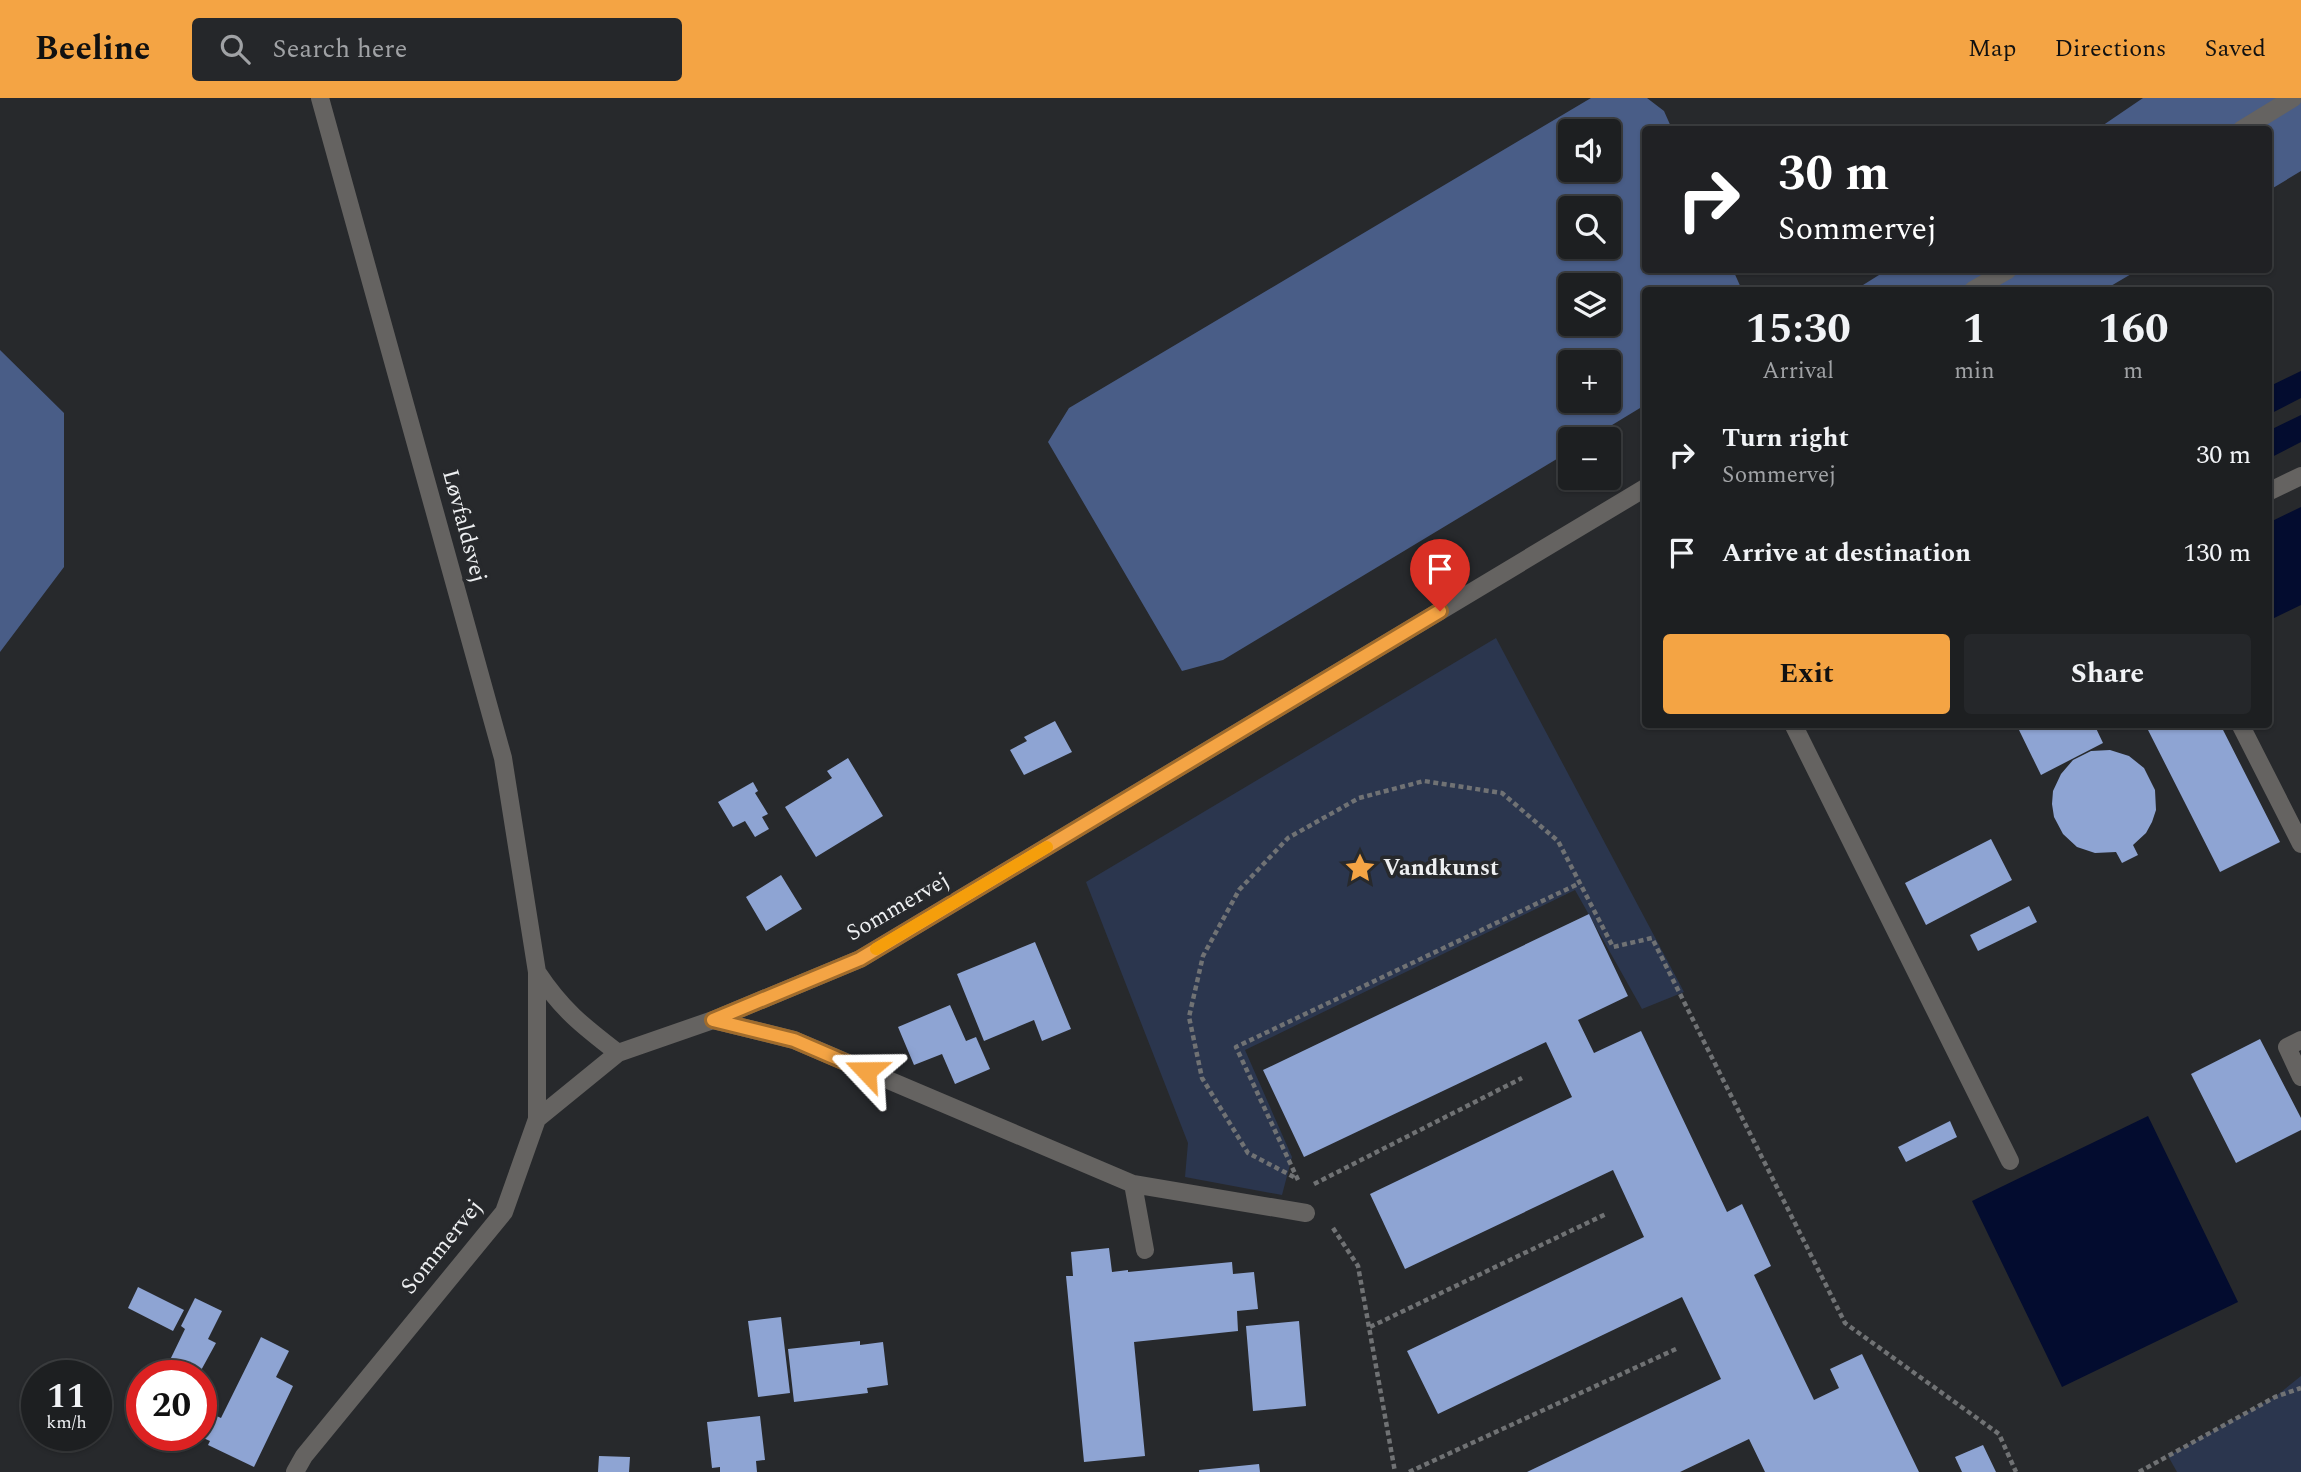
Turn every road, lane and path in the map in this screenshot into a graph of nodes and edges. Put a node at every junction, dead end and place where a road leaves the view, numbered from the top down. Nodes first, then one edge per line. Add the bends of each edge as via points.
1 (320, 98) edge
2 (2293, 98) edge
3 (2248, 126) edge
4 (2003, 273) edge
5 (1978, 287) edge
6 (2301, 476) edge
7 (1642, 490) edge
8 (2272, 490) edge
9 (1795, 728) edge
10 (2242, 728) edge
11 (2301, 844) edge
12 (1580, 883) junction
13 (537, 972) junction
14 (713, 1020) junction
15 (2301, 1040) edge
16 (618, 1053) junction
17 (2301, 1077) edge
18 (1522, 1078) dead end
19 (537, 1119) junction
20 (2010, 1161) dead end
21 (1298, 1180) junction
22 (1133, 1184) junction
23 (1311, 1186) junction
24 (1322, 1192) dead end
25 (1306, 1213) joint
26 (1606, 1214) dead end
27 (1145, 1250) dead end
28 (1370, 1327) junction
29 (1676, 1349) dead end
30 (2301, 1388) edge
31 (295, 1472) edge
32 (1395, 1472) edge
33 (1409, 1472) edge
34 (2016, 1472) edge
35 (2139, 1472) edge

1 - 13 street, Løvfaldsvej via 503,758
2 - 3 street
4 - 5 street
6 - 8 street
7 - 14 street, Sommervej via 860,959
9 - 20 street
10 - 11 street
12 - 21 path via 1236,1047
12 - 21 path via 1558,841 1502,793 1424,781 1359,798 1288,838 1239,890 1203,956 1189,1017 1202,1078 1248,1153
12 - 34 path via 1613,947 1652,937 1845,1323 1999,1434
13 - 16 street, Løvfaldsvej via 556,1000
13 - 19 street, Løvfaldsvej
14 - 16 street, Sommervej
14 - 22 street via 794,1040
15 - 17 street via 2287,1047
16 - 19 street, Sommervej
18 - 23 path
19 - 31 street, Sommervej via 504,1212
21 - 23 path
22 - 25 street
22 - 27 street
23 - 24 path
25 - 28 path via 1328,1220 1359,1266
26 - 28 path
28 - 32 path
29 - 33 path
30 - 35 path via 2275,1397

